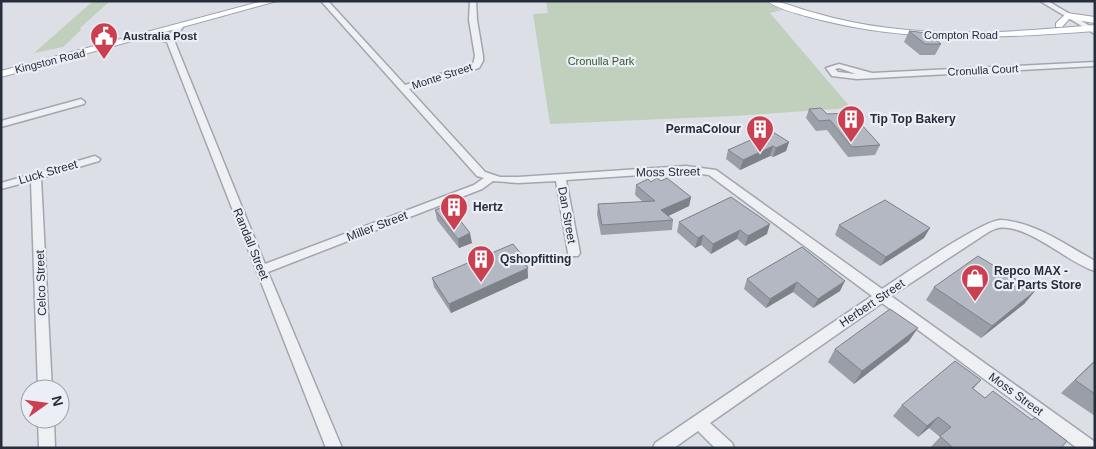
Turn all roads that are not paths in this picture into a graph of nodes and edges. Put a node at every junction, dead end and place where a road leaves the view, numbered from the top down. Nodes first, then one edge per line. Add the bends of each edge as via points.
1 (258, 1) edge
2 (273, 1) edge
3 (324, 1) edge
4 (473, 1) edge
5 (772, 1) edge
6 (785, 1) edge
7 (1043, 1) edge
8 (1067, 16) junction
9 (1060, 25) junction
10 (1091, 26) edge
11 (179, 27) junction
12 (148, 36) junction
13 (170, 40) junction
14 (1095, 64) edge
15 (1, 68) edge
16 (1, 74) edge
17 (870, 75) dead end
18 (403, 88) junction
19 (81, 102) dead end
20 (1, 124) edge
21 (95, 159) dead end
22 (36, 176) junction
23 (560, 177) junction
24 (491, 178) junction
25 (1, 186) edge
26 (574, 254) dead end
27 (1095, 267) edge
28 (261, 270) junction
29 (883, 296) junction
30 (45, 379) edge
31 (699, 422) junction
32 (46, 429) edge
33 (47, 448) edge
34 (334, 448) edge
35 (661, 448) edge
36 (726, 448) edge
37 (1090, 448) edge

1 - 15 main road, Kingston Road
2 - 11 main road, Kingston Road
3 - 18 street
4 - 18 street, Monte Street via 479,56 476,66
5 - 10 main road, Compton Road via 841,22 920,35 978,36
6 - 9 main road, Compton Road via 835,16 912,29 972,31
7 - 8 street
8 - 9 main road
8 - 10 main road
8 - 10 street
9 - 10 main road, Compton Road
11 - 12 main road, Kingston Road
11 - 13 street
12 - 13 street
12 - 16 main road, Kingston Road
13 - 28 street, Randall Street
14 - 17 street, Cronulla Court
18 - 24 street via 481,174
19 - 20 street
21 - 22 street, Luck Street
22 - 25 street, Luck Street
22 - 30 street, Celco Street
23 - 24 street, Moss Street
23 - 26 street, Dan Street
23 - 29 street, Moss Street via 693,169 712,172
24 - 28 street, Miller Street via 480,186
27 - 29 street, Herbert Street via 1038,236 996,224
28 - 34 street, Randall Street
29 - 31 street, Herbert Street
29 - 37 street, Moss Street
31 - 35 street, Herbert Street
31 - 36 street
32 - 33 street

